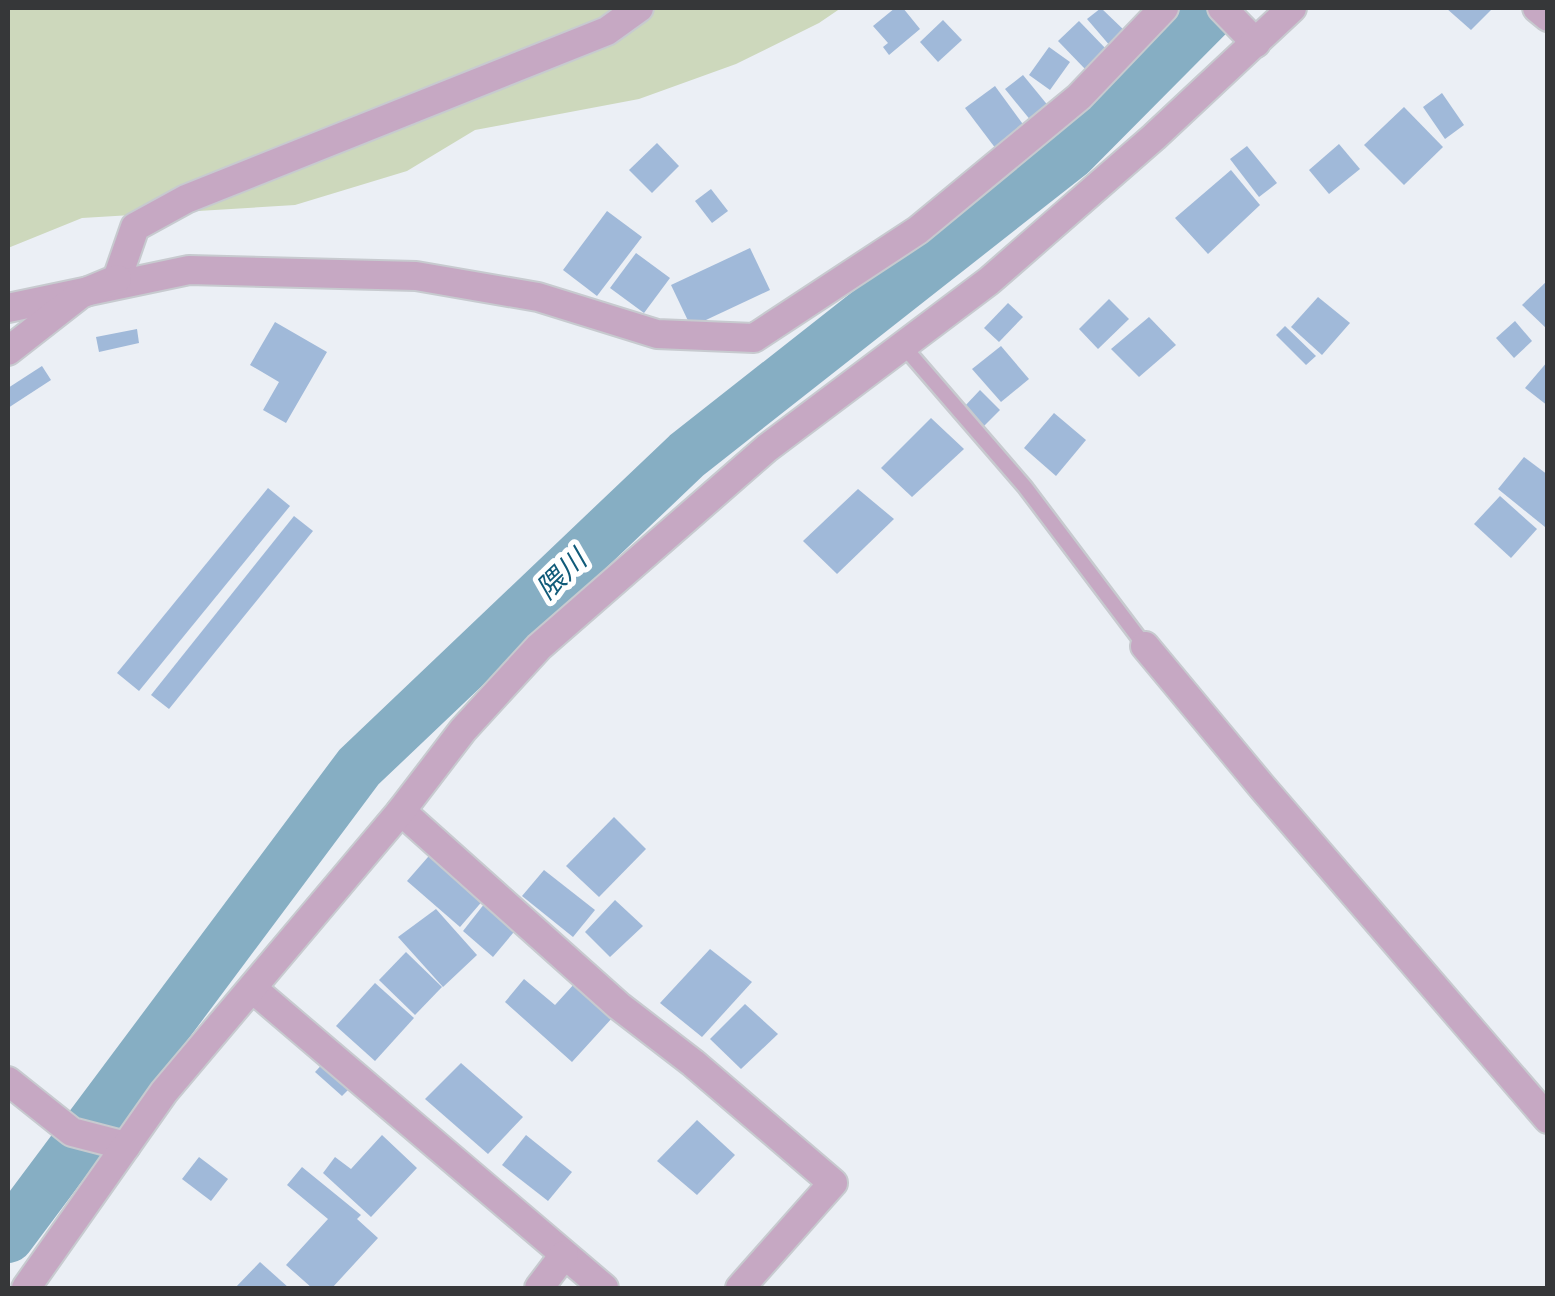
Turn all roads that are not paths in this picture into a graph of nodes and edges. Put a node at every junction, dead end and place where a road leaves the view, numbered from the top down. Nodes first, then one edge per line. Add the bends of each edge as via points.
1 (639, 8) edge
2 (1164, 8) edge
3 (1292, 8) edge
4 (1536, 8) edge
5 (1548, 18) edge
6 (1240, 26) edge
7 (81, 294) junction
8 (8, 308) edge
9 (904, 348) junction
10 (8, 351) edge
11 (1146, 646) joint
12 (402, 811) junction
13 (252, 989) junction
14 (8, 1080) edge
15 (1548, 1120) edge
16 (126, 1146) junction
17 (564, 1256) junction
18 (26, 1288) edge
19 (539, 1288) edge
20 (604, 1288) edge
21 (740, 1288) edge

1 - 7 street via 607,32 186,198 134,227 117,279
2 - 7 street via 1079,96 918,230 754,338 657,334 538,297 416,276 189,270
3 - 6 street
4 - 5 street
6 - 9 street via 989,281
7 - 8 street
7 - 10 street
9 - 11 lane via 1024,487
9 - 12 street via 768,448 538,647
11 - 15 street
12 - 13 street
12 - 21 street via 619,1006 833,1182
13 - 16 street
13 - 17 street
14 - 16 street via 72,1132
16 - 18 street
17 - 19 street
17 - 20 street

